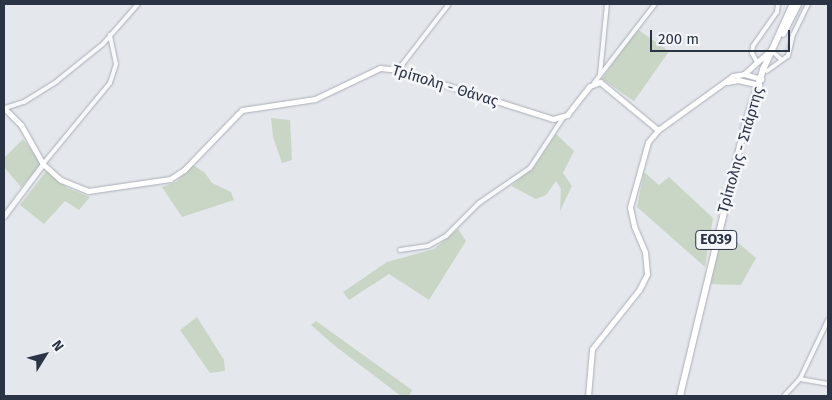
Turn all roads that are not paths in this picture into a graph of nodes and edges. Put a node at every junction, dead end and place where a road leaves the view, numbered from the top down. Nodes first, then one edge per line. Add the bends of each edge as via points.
1 (138, 4) edge
2 (449, 4) edge
3 (607, 4) edge
4 (655, 4) edge
5 (778, 4) edge
6 (793, 4) edge
7 (798, 4) edge
8 (808, 4) edge
9 (110, 36) junction
10 (773, 51) junction
11 (781, 59) junction
12 (757, 62) junction
13 (398, 70) junction
14 (767, 71) junction
15 (744, 74) junction
16 (600, 75) junction
17 (762, 78) junction
18 (724, 82) junction
19 (748, 82) junction
20 (594, 83) junction
21 (759, 86) junction
22 (4, 108) edge
23 (563, 118) junction
24 (658, 130) junction
25 (43, 164) junction
26 (4, 216) edge
27 (400, 250) dead end
28 (828, 320) edge
29 (800, 379) junction
30 (828, 384) edge
31 (588, 396) edge
32 (680, 396) edge
33 (784, 396) edge

1 - 9 street
2 - 13 street
3 - 16 street
4 - 16 street
5 - 12 street via 777,12 753,46 752,53
6 - 10 main road, Τρίπολης - Σπάρτης / ΕΟ39
7 - 10 main road, Τρίπολης - Σπάρτης / ΕΟ39
8 - 11 street via 793,35 788,56
9 - 22 street via 57,81 24,102
9 - 25 street via 116,64 110,83 62,137
10 - 11 street
10 - 12 main road
10 - 14 main road, Τρίπολης - Σπάρτης / ΕΟ39
10 - 17 main road, Τρίπολης - Σπάρτης / ΕΟ39
11 - 14 street
12 - 15 main road
13 - 23 main road, Τρίπολη - Θάνας via 543,116
13 - 25 main road, Τρίπολη - Θάνας via 380,68 370,71 315,99 242,110 184,170 164,181 84,190 61,180
14 - 17 main road, Τρίπολης - Σπάρτης / ΕΟ39
15 - 17 main road
15 - 18 main road via 736,74
15 - 19 main road
16 - 20 street
17 - 21 main road, Τρίπολης - Σπάρτης / ΕΟ39
18 - 19 main road
18 - 24 main road
19 - 21 main road
20 - 23 main road
20 - 24 main road via 606,85
21 - 32 main road, Τρίπολης - Σπάρτης / ΕΟ39 via 746,122 715,242
22 - 25 main road, Τρίπολη - Θάνας via 21,125
23 - 27 street via 530,168 479,203 446,236 428,246
24 - 31 main road via 645,148 630,207 634,226 646,252 647,274 639,290 592,349
25 - 26 street
28 - 29 street
29 - 30 street
29 - 33 street

